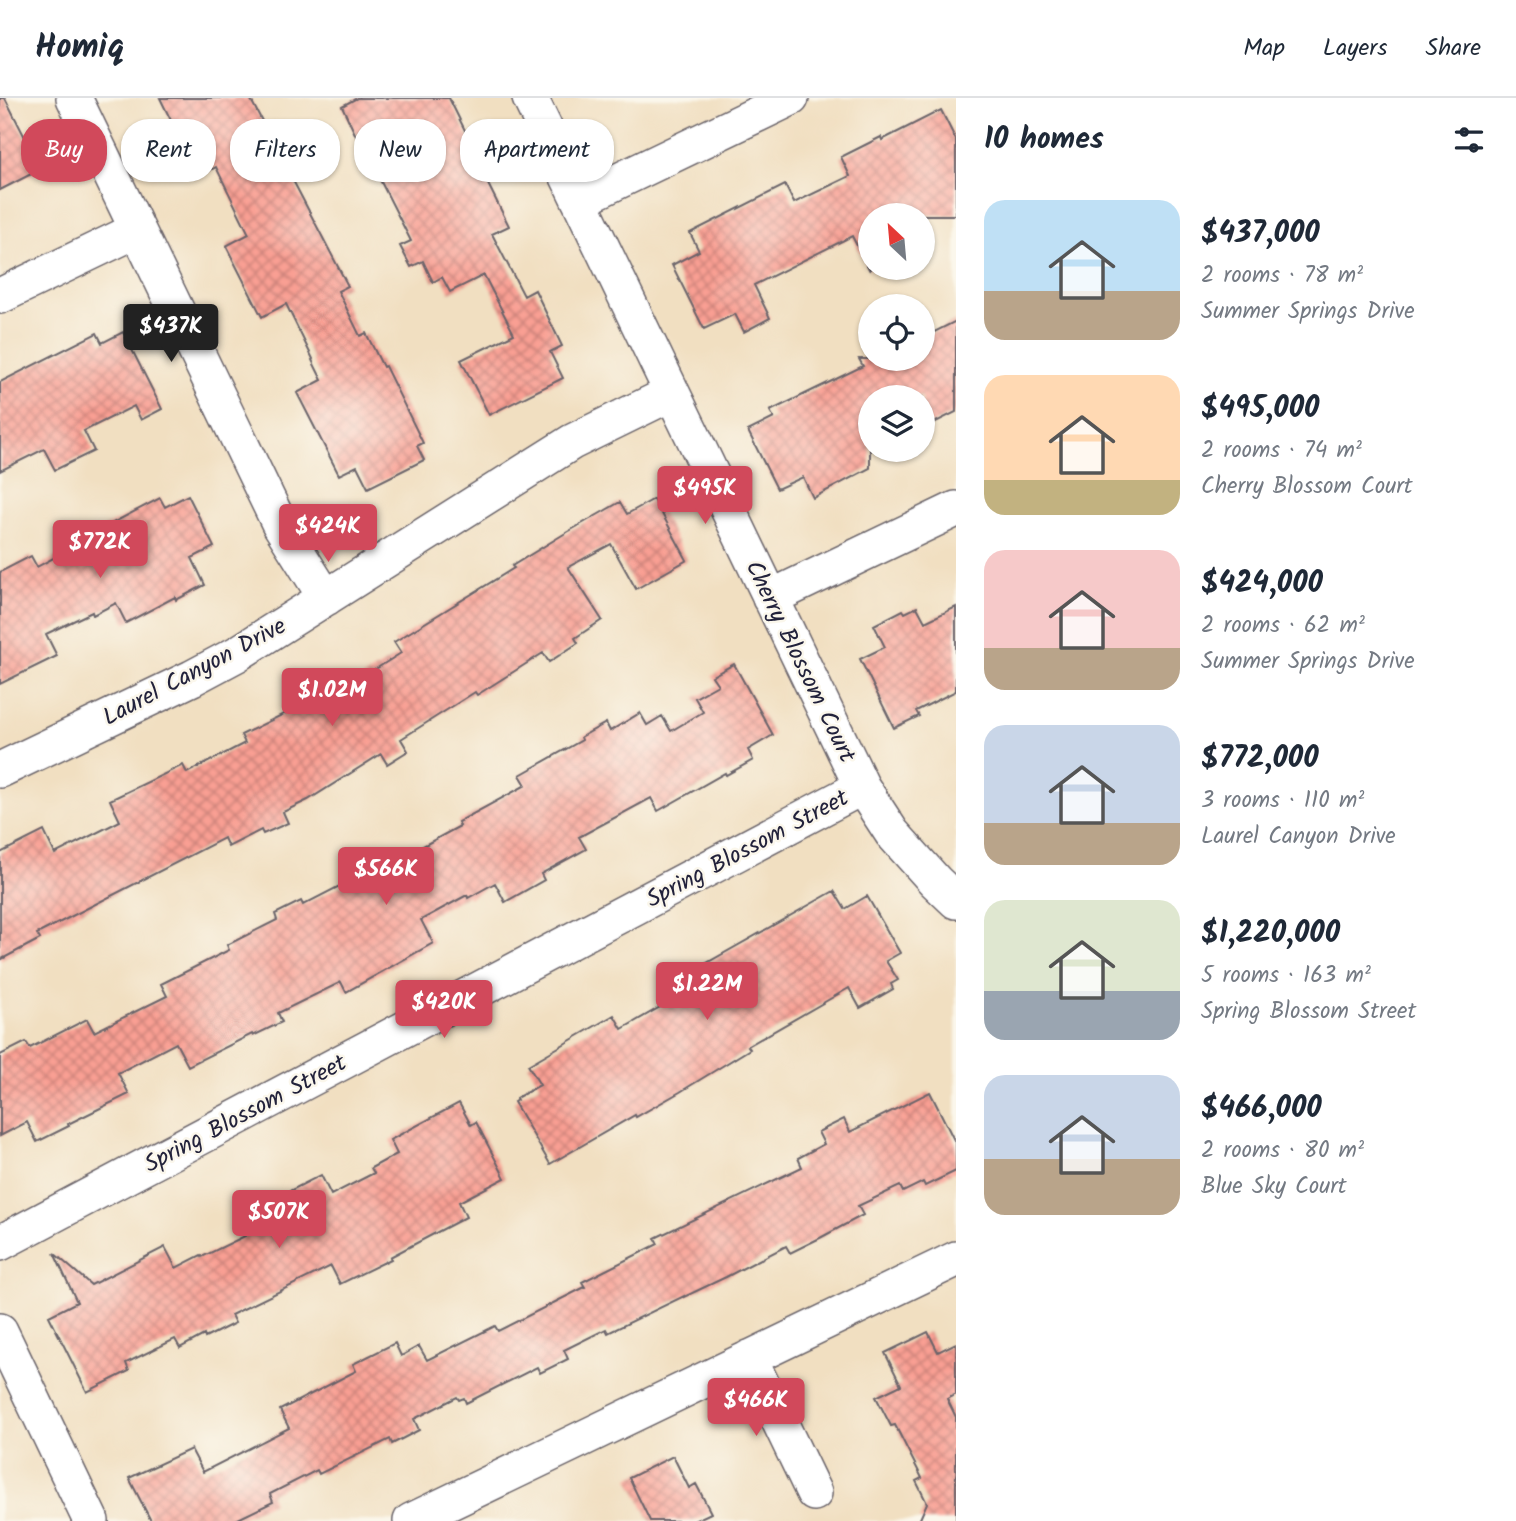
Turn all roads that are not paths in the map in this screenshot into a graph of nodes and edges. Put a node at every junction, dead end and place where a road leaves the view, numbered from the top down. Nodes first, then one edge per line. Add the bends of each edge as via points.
1 (74, 98) edge
2 (530, 98) edge
3 (791, 98) edge
4 (579, 200) junction
5 (137, 230) junction
6 (0, 296) edge
7 (672, 393) junction
8 (956, 509) edge
9 (326, 598) junction
10 (770, 598) junction
11 (0, 770) edge
12 (862, 788) junction
13 (956, 901) edge
14 (0, 1242) edge
15 (956, 1259) edge
16 (0, 1331) edge
17 (749, 1358) junction
18 (814, 1493) dead end
19 (91, 1521) edge
20 (411, 1521) edge

1 - 5 street
2 - 4 street, Cherry Blossom Court
3 - 4 street
4 - 7 street, Cherry Blossom Court
5 - 6 street
5 - 9 street via 279,523
7 - 9 street, Laurel Canyon Drive via 572,442
7 - 10 street, Cherry Blossom Court
8 - 10 street
9 - 11 street, Laurel Canyon Drive via 226,660
10 - 12 street, Cherry Blossom Court
12 - 13 street, Cherry Blossom Court via 892,832
12 - 14 street, Spring Blossom Street
15 - 17 street
16 - 19 street
17 - 18 street
17 - 20 street

